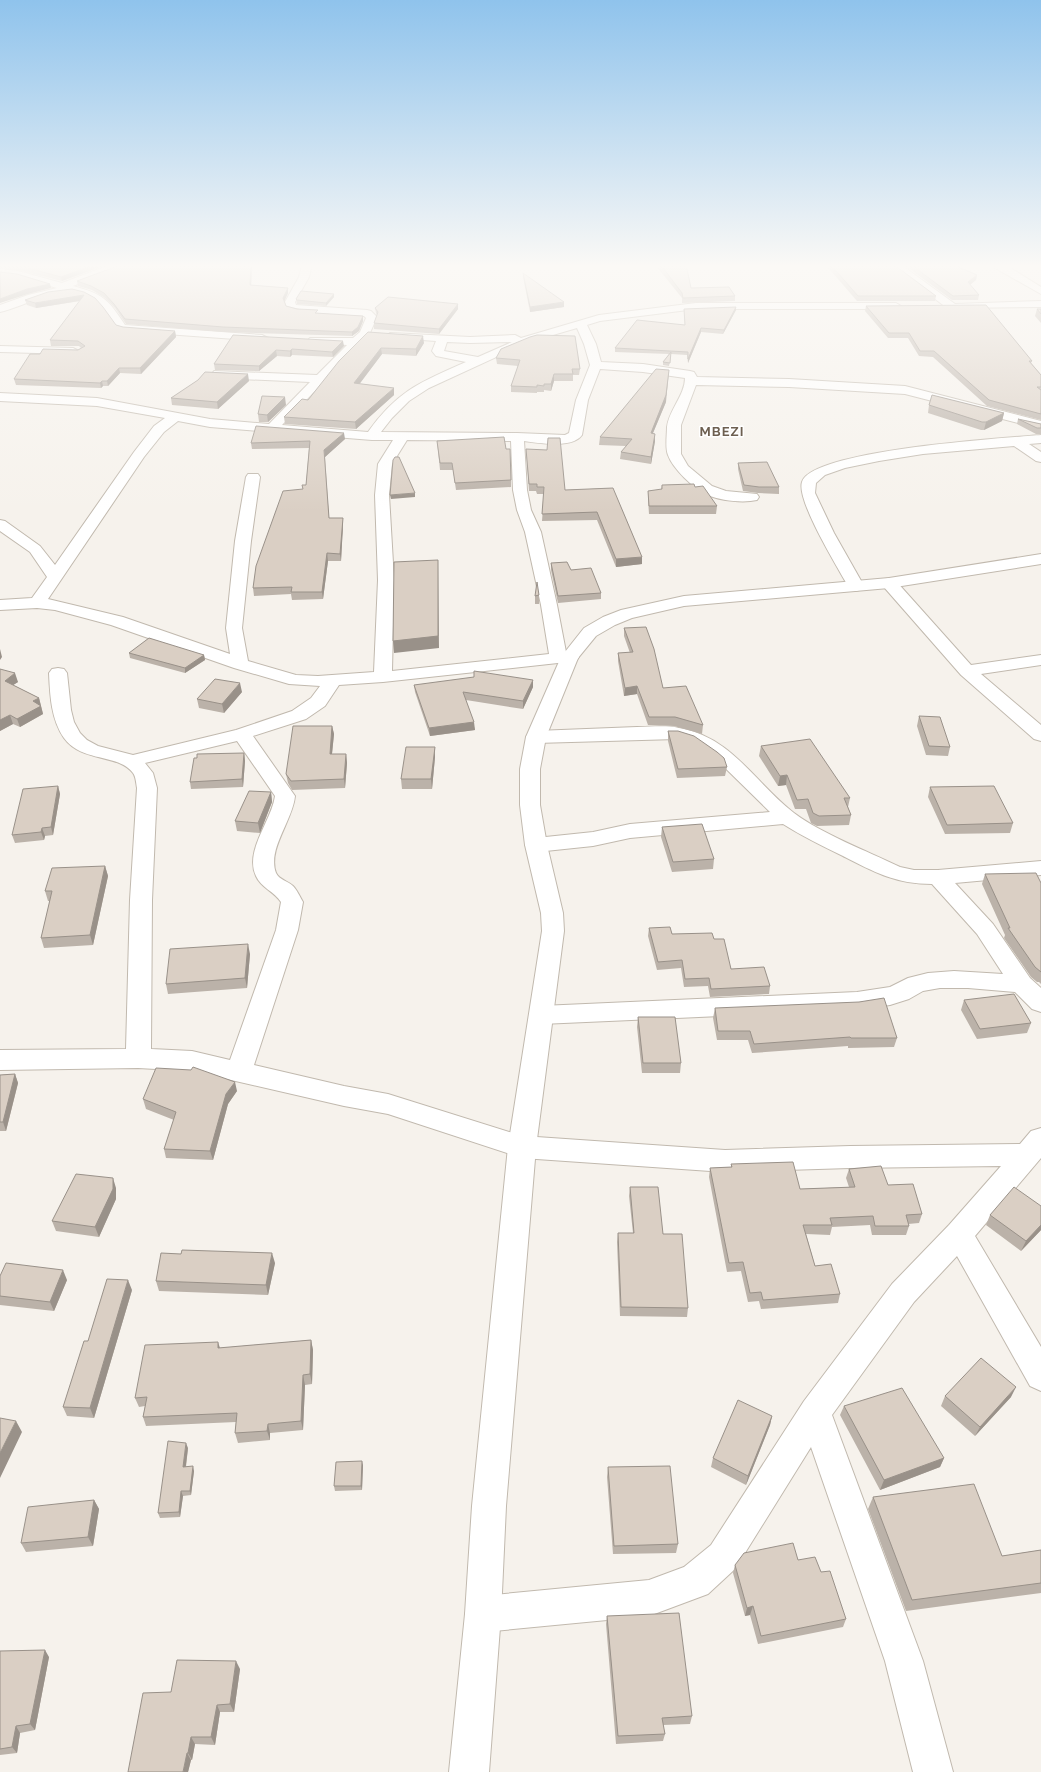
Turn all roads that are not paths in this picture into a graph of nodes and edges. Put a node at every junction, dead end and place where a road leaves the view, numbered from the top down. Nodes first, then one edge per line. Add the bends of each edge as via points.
1 (350, 347) edge
2 (440, 347) edge
3 (511, 347) edge
4 (591, 347) edge
5 (0, 348) edge
6 (79, 351) edge
7 (478, 360) junction
8 (596, 365) junction
9 (210, 374) edge
10 (318, 379) junction
11 (691, 381) junction
12 (0, 398) edge
13 (176, 416) junction
14 (1041, 425) edge
15 (272, 428) junction
16 (372, 436) junction
17 (402, 437) junction
18 (517, 437) junction
19 (1041, 439) edge
20 (1016, 441) junction
21 (1041, 458) edge
22 (253, 477) dead end
23 (752, 497) edge
24 (0, 524) edge
25 (1041, 559) edge
26 (55, 576) junction
27 (889, 583) junction
28 (856, 586) junction
29 (36, 603) junction
30 (0, 604) edge
31 (564, 657) junction
32 (1041, 660) edge
33 (240, 664) junction
34 (967, 671) junction
35 (58, 673) dead end
36 (383, 677) junction
37 (334, 680) junction
38 (242, 734) junction
39 (1041, 735) edge
40 (536, 737) junction
41 (131, 761) junction
42 (787, 817) junction
43 (536, 845) junction
44 (1041, 868) edge
45 (938, 877) junction
46 (1022, 984) junction
47 (1041, 1003) edge
48 (541, 1015) junction
49 (138, 1058) junction
50 (0, 1060) edge
51 (238, 1072) junction
52 (522, 1147) junction
53 (1034, 1147) edge
54 (959, 1234) junction
55 (1041, 1376) edge
56 (815, 1412) junction
57 (482, 1614) junction
58 (468, 1772) edge
59 (933, 1772) edge

1 - 10 street
2 - 7 street via 440,354
3 - 7 street
4 - 8 street
5 - 6 street
7 - 16 street via 425,384 405,398 387,415
8 - 11 street via 686,374 691,377
8 - 18 street via 582,400 574,435 568,440
9 - 10 street
10 - 15 street
11 - 14 street via 789,383 905,390
11 - 23 street via 674,425 674,454 683,469 707,489 726,495
12 - 13 street via 97,402
13 - 15 street via 210,423
13 - 26 street via 159,429
15 - 16 street
16 - 17 street
17 - 18 street
17 - 36 street via 385,464 382,494 386,580
18 - 31 street via 520,490 524,510 534,539
19 - 20 street
20 - 21 street
20 - 28 street via 879,456 820,472 809,482 808,493 826,533
22 - 33 street via 234,628
24 - 26 street via 35,549
25 - 27 street
26 - 29 street
27 - 28 street
27 - 34 street
28 - 31 street via 684,601 627,614 590,632
29 - 30 street
29 - 33 street via 55,605 117,621
31 - 36 street
31 - 40 street
32 - 34 street
33 - 37 street via 295,680
34 - 39 street
35 - 41 street via 65,722 74,737 81,745 94,752
36 - 37 street
37 - 38 street via 318,702 299,715
38 - 41 street
38 - 51 street via 285,796 284,807 267,844 264,865 266,875 272,883 285,891 292,902 287,930
40 - 42 street via 678,733 701,740 724,756
40 - 43 street via 530,769 530,798
41 - 49 street via 142,771 147,788 141,900
42 - 43 street via 630,831 593,840
42 - 45 street via 892,872 914,877
43 - 48 street via 552,913 553,931
44 - 45 street
45 - 46 street via 985,929
46 - 47 street
46 - 48 street via 937,981 917,984 882,998 858,1001
48 - 52 street
49 - 50 street
49 - 51 street via 192,1061
51 - 52 street via 388,1104
52 - 53 street via 725,1161
52 - 57 street via 489,1506
53 - 54 street
54 - 55 street
54 - 56 street via 903,1293
56 - 57 street via 723,1557 695,1581 649,1598
56 - 59 street via 904,1661
57 - 58 street

